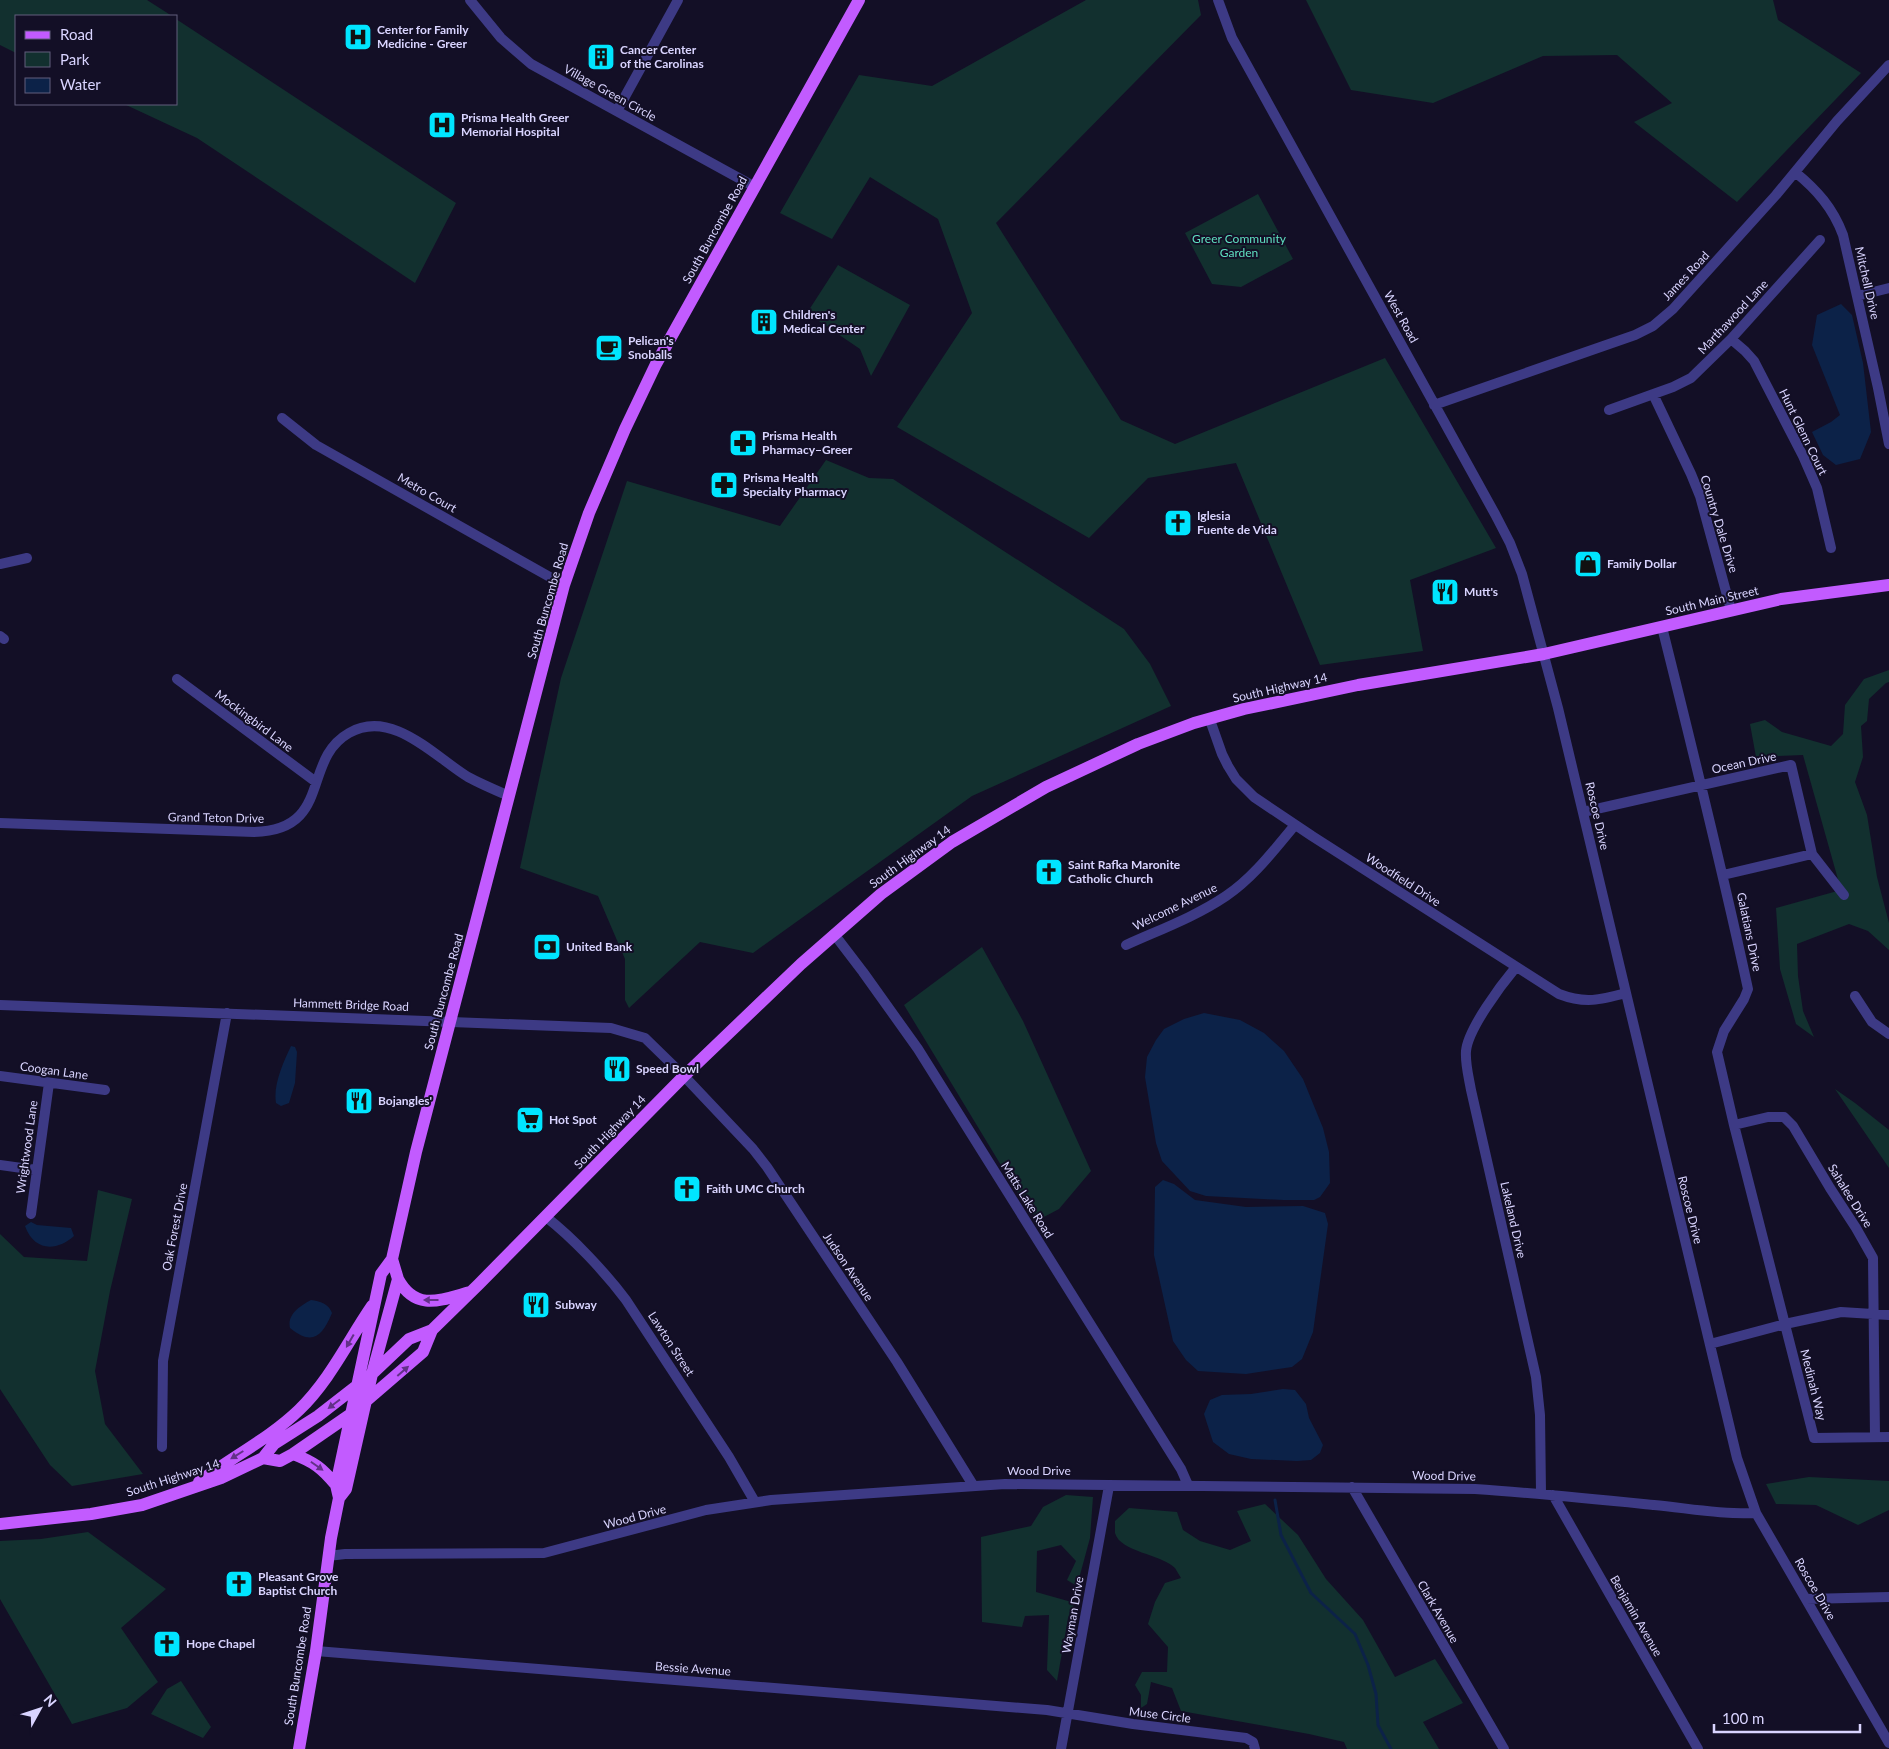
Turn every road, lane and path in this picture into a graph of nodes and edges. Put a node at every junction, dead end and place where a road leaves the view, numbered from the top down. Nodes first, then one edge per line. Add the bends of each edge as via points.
1 (470, 0) edge
2 (678, 0) edge
3 (859, 0) edge
4 (1218, 0) edge
5 (1889, 65) edge
6 (616, 111) junction
7 (1795, 172) junction
8 (755, 187) junction
9 (1820, 240) dead end
10 (1889, 288) edge
11 (1857, 296) junction
12 (1731, 339) junction
13 (1653, 394) junction
14 (1434, 405) junction
15 (1609, 410) dead end
16 (282, 418) dead end
17 (1889, 444) edge
18 (1831, 548) dead end
19 (27, 558) dead end
20 (0, 564) edge
21 (564, 585) junction
22 (1889, 585) edge
23 (1731, 610) junction
24 (1662, 627) junction
25 (1544, 654) junction
26 (177, 679) dead end
27 (1210, 720) junction
28 (316, 782) junction
29 (1700, 785) junction
30 (509, 796) junction
31 (1583, 812) junction
32 (0, 823) edge
33 (1295, 825) junction
34 (1812, 854) junction
35 (1723, 875) junction
36 (1844, 895) dead end
37 (834, 934) junction
38 (1126, 945) dead end
39 (1516, 967) junction
40 (1626, 993) junction
41 (1855, 996) dead end
42 (0, 1005) edge
43 (227, 1013) junction
44 (450, 1021) junction
45 (1889, 1034) edge
46 (0, 1076) edge
47 (684, 1076) junction
48 (49, 1082) junction
49 (105, 1090) dead end
50 (1734, 1125) junction
51 (0, 1165) edge
52 (36, 1170) junction
53 (31, 1214) dead end
54 (546, 1217) junction
55 (392, 1259) junction
56 (398, 1279) junction
57 (473, 1291) junction
58 (376, 1300) junction
59 (1874, 1315) junction
60 (1889, 1315) edge
61 (1785, 1324) junction
62 (432, 1330) junction
63 (1710, 1344) junction
64 (372, 1374) junction
65 (358, 1385) junction
66 (366, 1402) junction
67 (351, 1414) junction
68 (1889, 1437) edge
69 (1875, 1438) junction
70 (162, 1448) dead end
71 (293, 1454) junction
72 (263, 1458) junction
73 (336, 1485) junction
74 (973, 1485) junction
75 (1188, 1485) junction
76 (1109, 1486) junction
77 (1352, 1486) junction
78 (190, 1489) junction
79 (1541, 1493) junction
80 (1553, 1495) junction
81 (339, 1498) junction
82 (755, 1502) junction
83 (1756, 1513) junction
84 (0, 1524) edge
85 (328, 1556) junction
86 (1889, 1597) edge
87 (1806, 1599) junction
88 (316, 1651) junction
89 (1067, 1714) junction
90 (1889, 1743) edge
91 (1253, 1744) edge
92 (299, 1749) edge
93 (1061, 1749) edge
94 (1504, 1749) edge
95 (1698, 1749) edge

1 - 6 street, Village Green Circle via 501,38 531,64
2 - 6 street
3 - 8 main road, South Buncombe Road
4 - 14 street, West Road via 1232,38
5 - 7 street, James Road
6 - 8 street, Village Green Circle
7 - 11 street, Mitchell Drive via 1821,195 1836,217
7 - 14 street, James Road via 1673,309 1653,326 1636,335
8 - 21 main road, South Buncombe Road via 660,357 629,421 589,513
9 - 12 street, Marthawood Lane
10 - 11 street
11 - 17 street, Mitchell Drive
12 - 13 street, Marthawood Lane via 1691,378
12 - 18 street, Hunt Glenn Court via 1754,361 1803,456 1817,488
13 - 15 street, Marthawood Lane
13 - 23 street, Country Dale Drive via 1700,496
14 - 25 street, West Road via 1510,543
16 - 21 street, Metro Court via 316,445
19 - 20 street
21 - 30 main road, South Buncombe Road
22 - 23 main road, South Main Street via 1781,598
23 - 24 main road, South Main Street
24 - 25 main road, South Main Street
24 - 29 street, Galatians Drive
25 - 27 main road, South Highway 14 via 1358,685 1244,709
25 - 31 street, Roscoe Drive
26 - 28 street, Mockingbird Lane
27 - 33 street, Woodfield Drive via 1222,754 1236,779 1254,798
27 - 37 main road, South Highway 14 via 1194,723 1095,763 999,813 911,871
28 - 30 street, Grand Teton Drive via 330,752 341,738 359,729 382,727 411,737 467,776
28 - 32 street, Grand Teton Drive via 308,806 301,815 292,823 264,832
29 - 31 street, Ocean Drive
29 - 34 street, Ocean Drive via 1791,765
29 - 35 street, Galatians Drive
30 - 44 main road, South Buncombe Road
31 - 40 street, Roscoe Drive
33 - 38 street, Welcome Avenue via 1247,879 1226,896
33 - 39 street, Woodfield Drive
34 - 35 street
34 - 36 street
35 - 50 street, Galatians Drive via 1748,989 1724,1031 1717,1052
37 - 47 main road, South Highway 14
37 - 75 street, Matts Lake Road via 918,1049
39 - 40 street, Woodfield Drive via 1572,999 1594,1000
39 - 79 street, Lakeland Drive via 1473,1031 1465,1058 1536,1377
40 - 63 street, Roscoe Drive
41 - 45 street via 1872,1022
42 - 43 street, Hammett Bridge Road
43 - 44 street, Hammett Bridge Road
43 - 70 street, Oak Forest Drive via 163,1361
44 - 47 street, Hammett Bridge Road via 611,1028 645,1038
44 - 55 main road, South Buncombe Road
46 - 48 street, Coogan Lane
47 - 54 main road, South Highway 14
47 - 74 street, Judson Avenue via 767,1168 897,1362
48 - 49 street, Coogan Lane
48 - 52 street, Wrightwood Lane
50 - 59 street, Sahalee Drive via 1768,1117 1784,1117 1793,1126 1873,1258
50 - 61 street, Galatians Drive
51 - 52 street
52 - 53 street, Wrightwood Lane
54 - 57 main road, South Highway 14
54 - 82 street, Lawton Street via 607,1276 626,1300 730,1457
55 - 56 main road, South Buncombe Road
55 - 58 main road, South Buncombe Road via 381,1274
57 -> 56 main road via 438,1301 425,1301 408,1293
56 - 64 main road, South Buncombe Road
57 - 62 main road, South Highway 14
58 - 65 main road, South Buncombe Road
58 -> 78 main road via 344,1352 300,1409
59 - 60 street
59 - 61 street via 1842,1312
59 - 69 street, Sahalee Drive
61 - 63 street
61 - 69 street, Medinah Way via 1814,1438
62 - 64 main road, South Highway 14 via 409,1339
66 -> 62 main road, South Highway 14 via 423,1352
63 - 83 street, Roscoe Drive via 1737,1458
64 - 65 main road, South Highway 14
64 - 66 main road, South Buncombe Road
65 - 67 main road, South Buncombe Road
65 -> 72 main road, South Highway 14 via 274,1444
66 - 67 main road, South Highway 14
66 - 81 main road, South Buncombe Road via 346,1489
67 - 71 main road, South Highway 14
67 - 73 main road, South Buncombe Road
68 - 69 street, Medinah Way
71 - 72 main road, South Highway 14 via 280,1461
71 -> 73 main road via 314,1463
72 - 78 main road, South Highway 14
73 - 81 main road, South Buncombe Road
74 - 76 street, Wood Drive via 1043,1483
74 - 82 street, Wood Drive
75 - 76 street, Wood Drive
75 - 77 street, Wood Drive
76 - 89 street, Wayman Drive
77 - 79 street, Wood Drive
77 - 94 street, Clark Avenue
78 - 84 main road, South Highway 14 via 142,1505
79 - 80 street, Wood Drive
80 - 83 street, Wood Drive
80 - 95 street, Benjamin Avenue
81 - 85 main road, South Buncombe Road
82 - 85 street, Wood Drive via 706,1510 544,1554
83 - 87 street, Roscoe Drive
85 - 88 main road, South Buncombe Road
86 - 87 street
87 - 90 street, Roscoe Drive
88 - 89 street, Bessie Avenue
88 - 92 main road, South Buncombe Road
89 - 91 street, Muse Circle
89 - 93 street, Wayman Drive

